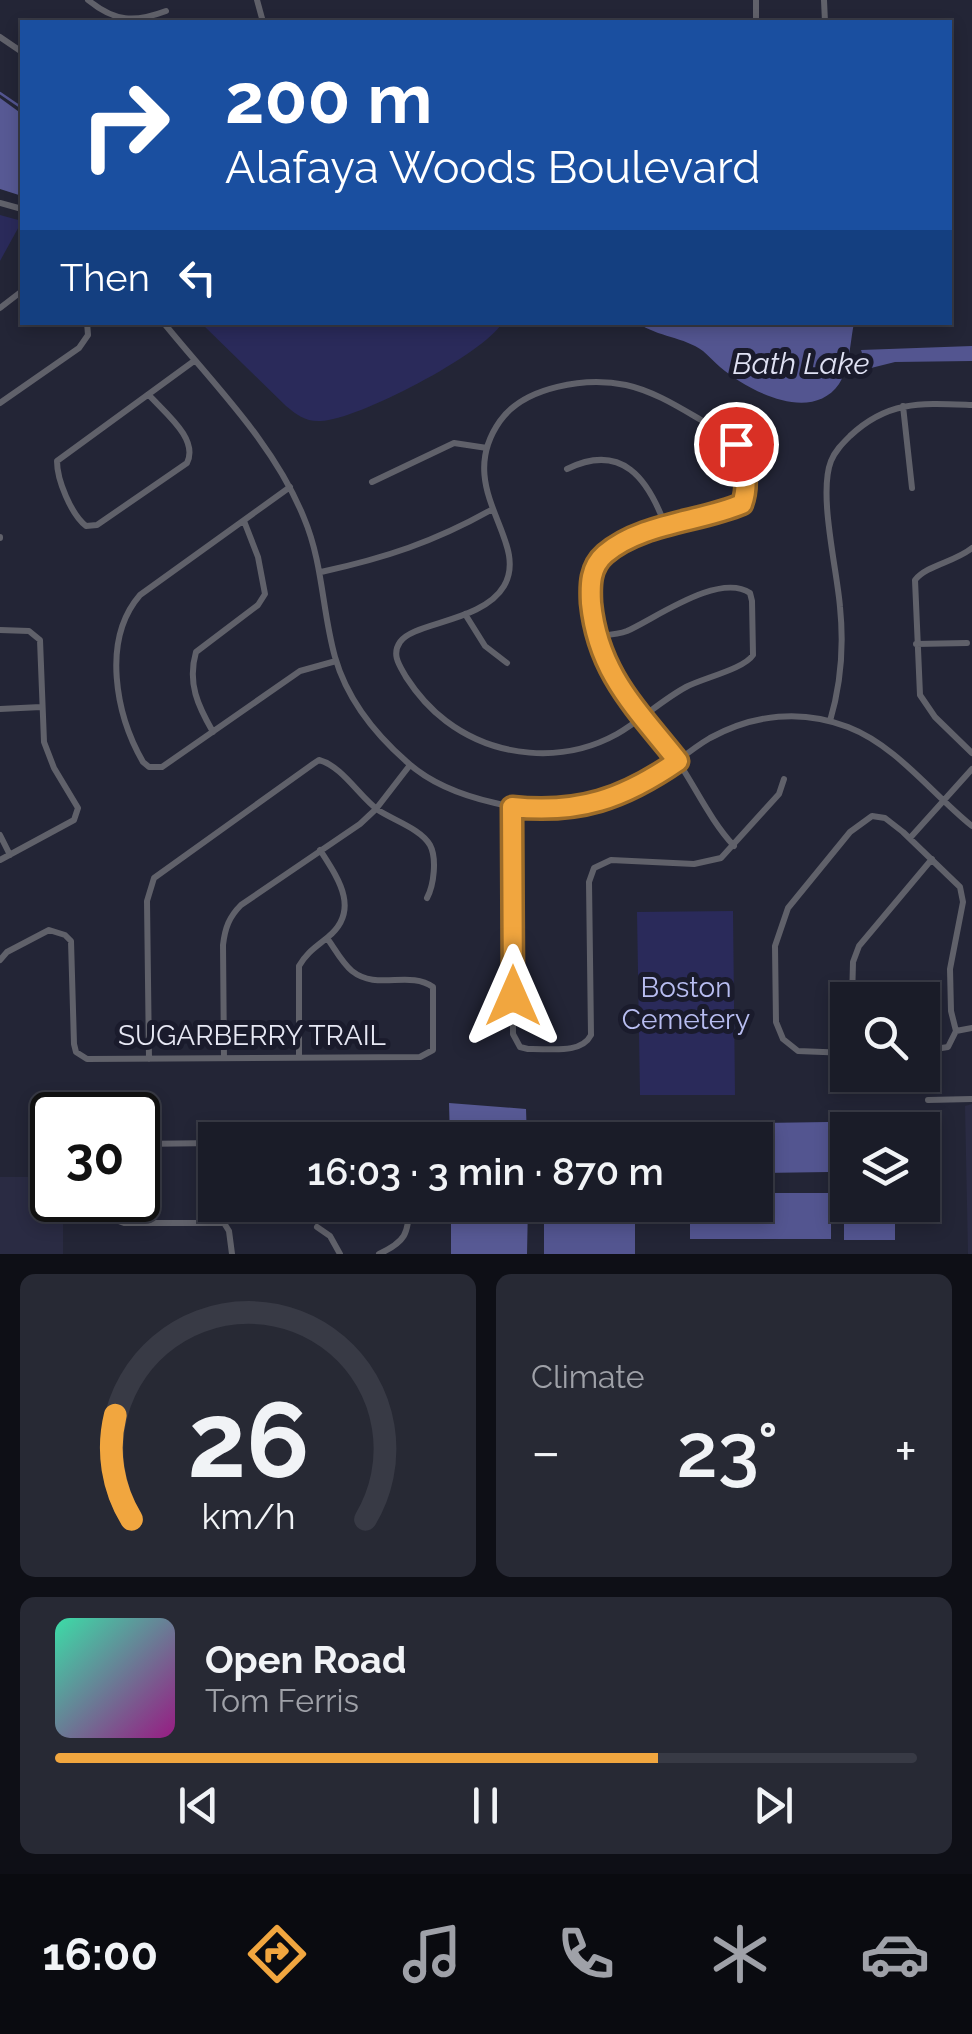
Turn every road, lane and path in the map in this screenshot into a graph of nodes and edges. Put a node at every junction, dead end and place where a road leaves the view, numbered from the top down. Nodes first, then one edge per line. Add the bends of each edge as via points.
1 (88, 0) edge
2 (166, 11) dead end
3 (122, 20) edge
4 (137, 20) edge
5 (20, 293) edge
6 (0, 308) edge
7 (87, 325) edge
8 (165, 325) edge
9 (194, 361) junction
10 (150, 395) junction
11 (0, 403) edge
12 (972, 405) edge
13 (903, 406) junction
14 (487, 448) junction
15 (567, 469) dead end
16 (372, 482) dead end
17 (290, 487) junction
18 (912, 488) dead end
19 (492, 510) junction
20 (244, 520) junction
21 (666, 525) junction
22 (972, 548) edge
23 (321, 572) junction
24 (465, 614) junction
25 (0, 630) edge
26 (596, 636) junction
27 (916, 644) junction
28 (967, 644) dead end
29 (336, 661) junction
30 (507, 663) dead end
31 (41, 708) junction
32 (0, 709) edge
33 (642, 715) junction
34 (830, 722) junction
35 (213, 732) junction
36 (972, 753) edge
37 (678, 761) junction
38 (410, 765) junction
39 (972, 769) edge
40 (784, 779) dead end
41 (944, 802) junction
42 (512, 807) junction
43 (376, 808) junction
44 (972, 826) edge
45 (0, 835) edge
46 (910, 838) junction
47 (734, 846) junction
48 (320, 850) junction
49 (10, 855) junction
50 (932, 859) junction
51 (0, 860) edge
52 (427, 898) dead end
53 (327, 938) junction
54 (0, 960) edge
55 (852, 982) edge
56 (972, 1028) edge
57 (956, 1031) junction
58 (940, 1048) edge
59 (830, 1052) edge
60 (299, 1057) junction
61 (149, 1058) junction
62 (224, 1058) junction
63 (928, 1100) dead end
64 (972, 1100) edge
65 (160, 1144) edge
66 (198, 1144) edge
67 (121, 1222) edge
68 (407, 1222) edge
69 (316, 1227) dead end
70 (232, 1254) edge
71 (340, 1254) edge
72 (379, 1254) edge

1 - 3 street
2 - 4 street
5 - 6 street
7 - 11 street via 79,348
8 - 9 street
9 - 10 street
9 - 17 street
10 - 10 street via 57,461 86,526 97,525 190,458 188,442
12 - 13 street
13 - 18 street
13 - 34 street via 854,432 838,447 828,472 841,628 839,692
14 - 16 street via 454,443
14 - 19 street via 484,485
14 - 21 street via 516,406 556,388 625,385 660,398 727,436 744,463 742,504
15 - 21 street via 592,461 628,468 649,485
17 - 20 street
17 - 23 street
19 - 23 street via 404,552
19 - 24 street via 506,540 508,578 493,600
20 - 35 street via 265,594 196,652 195,700
20 - 35 street via 140,595 119,636 122,718 143,762 162,767
21 - 26 street via 600,560 590,584
22 - 27 street via 918,574
23 - 29 street
24 - 30 street via 485,646
24 - 33 street via 406,636 396,652 413,688 458,730 506,750 558,753 601,742
25 - 31 street via 29,631 40,640
26 - 33 street via 609,671
26 - 33 street via 627,631 701,594 736,586 750,593 750,660
27 - 28 street
27 - 36 street via 920,695
29 - 35 street via 300,672
29 - 38 street via 364,716
31 - 32 street
31 - 49 street via 48,754 78,814
33 - 37 street
34 - 37 street via 760,719 709,739
34 - 41 street via 880,744
37 - 42 street via 604,800 561,809
37 - 47 street
38 - 42 street via 463,795
38 - 43 street
39 - 41 street
40 - 47 street via 780,794
41 - 44 street
41 - 46 street
42 - 47 street via 513,1034 528,1049 579,1048 589,1041 594,868 611,860 707,862
43 - 48 street
43 - 52 street via 431,846
43 - 61 street via 319,760 154,878 147,901
45 - 49 street
46 - 50 street
46 - 59 street via 886,818 863,821 788,908 776,946 776,1022 798,1051
48 - 53 street via 344,893 341,922
48 - 62 street via 240,905 224,929
49 - 51 street
50 - 55 street via 860,946
50 - 57 street via 960,888 963,902 950,968
53 - 60 street via 300,966
53 - 60 street, SUGARBERRY TRAIL via 362,978 419,980 432,987 436,1043 420,1057
54 - 61 street, SUGARBERRY TRAIL via 41,932 64,935 72,949 76,1052 87,1059
56 - 57 street
57 - 58 street
60 - 62 street, SUGARBERRY TRAIL
61 - 62 street, SUGARBERRY TRAIL
63 - 64 street
65 - 66 street
67 - 70 street via 224,1223
68 - 72 street via 407,1237
69 - 71 street

